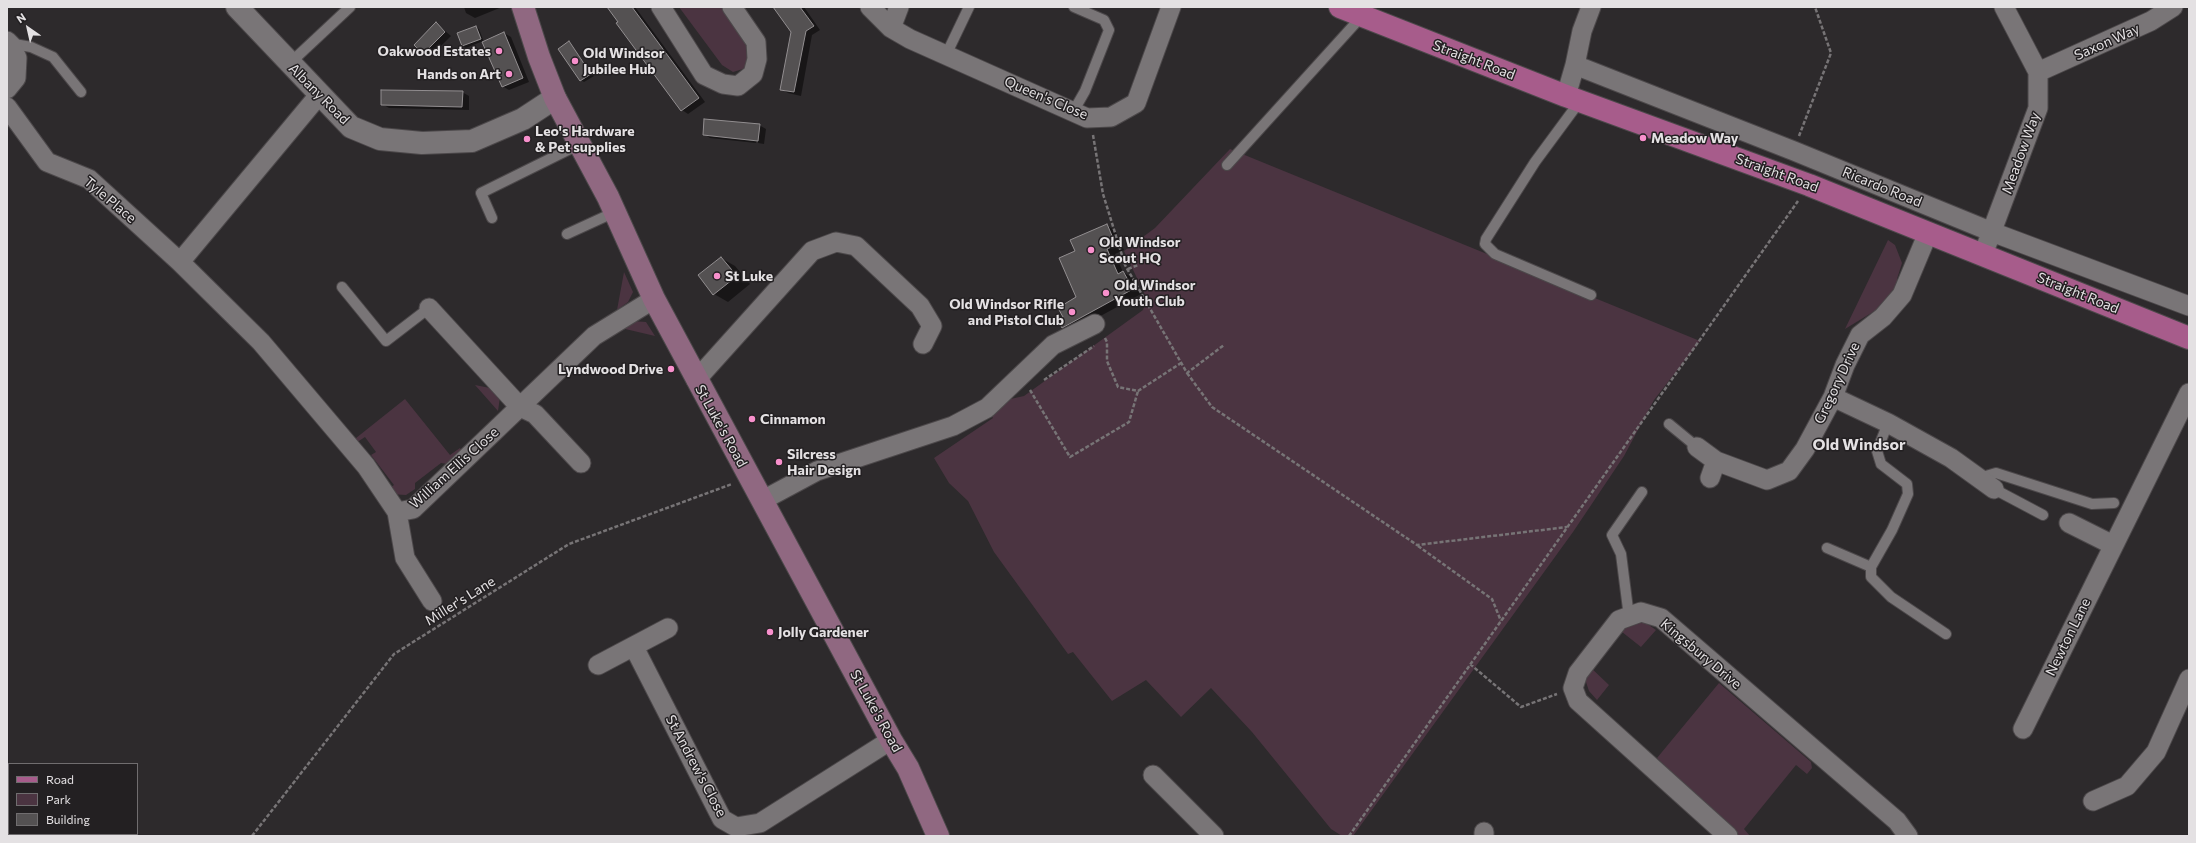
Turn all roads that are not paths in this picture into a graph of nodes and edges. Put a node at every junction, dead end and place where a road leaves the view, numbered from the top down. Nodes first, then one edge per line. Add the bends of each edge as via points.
1 (237, 7) edge
2 (350, 7) edge
3 (523, 7) edge
4 (661, 7) edge
5 (732, 7) edge
6 (870, 7) edge
7 (899, 7) edge
8 (969, 7) edge
9 (1074, 7) edge
10 (1171, 7) edge
11 (1340, 7) edge
12 (1591, 7) edge
13 (2004, 7) edge
14 (2173, 7) edge
15 (1362, 16) junction
16 (891, 28) junction
17 (8, 42) edge
18 (946, 55) junction
19 (289, 64) junction
20 (1575, 65) junction
21 (2038, 72) junction
22 (7, 89) edge
23 (81, 92) dead end
24 (319, 95) junction
25 (555, 98) junction
26 (1573, 98) junction
27 (7, 107) edge
28 (1082, 115) junction
29 (580, 144) junction
30 (1227, 165) dead end
31 (615, 212) junction
32 (492, 218) dead end
33 (1992, 232) junction
34 (1928, 233) junction
35 (567, 234) dead end
36 (1983, 255) junction
37 (180, 262) junction
38 (342, 287) dead end
39 (1591, 295) dead end
40 (654, 299) junction
41 (2189, 306) edge
42 (428, 308) joint
43 (1100, 331) road end
44 (2189, 338) edge
45 (923, 344) dead end
46 (696, 380) junction
47 (2189, 393) edge
48 (1833, 397) junction
49 (520, 407) junction
50 (1888, 423) junction
51 (1669, 424) dead end
52 (1697, 447) joint
53 (1716, 461) junction
54 (581, 463) dead end
55 (1710, 478) dead end
56 (1979, 478) junction
57 (1994, 489) joint
58 (1642, 492) dead end
59 (763, 500) junction
60 (2114, 503) dead end
61 (397, 512) junction
62 (2043, 515) dead end
63 (2069, 523) dead end
64 (2113, 545) junction
65 (1827, 548) dead end
66 (1871, 567) junction
67 (432, 601) dead end
68 (1629, 617) junction
69 (668, 628) dead end
70 (1946, 634) dead end
71 (634, 647) junction
72 (598, 665) dead end
73 (2189, 679) edge
74 (2023, 729) dead end
75 (891, 740) junction
76 (1153, 775) dead end
77 (2093, 801) dead end
78 (1213, 835) edge
79 (938, 836) edge
80 (1728, 836) edge
81 (1908, 836) edge

1 - 19 street, Albany Road
2 - 19 lane
3 - 25 main road, St Luke's Road
4 - 5 street via 704,75 723,84 738,86 753,74 757,59 756,42
6 - 16 street, Queen's Close
7 - 16 street
8 - 18 lane
9 - 28 lane via 1104,20 1109,30 1085,91
10 - 28 street, Queen's Close via 1136,103 1111,116
11 - 15 main road, Straight Road
12 - 20 street via 1582,31
13 - 21 street, Meadow Way
14 - 21 street, Saxon Way via 2151,21
15 - 26 main road, Straight Road
15 - 30 lane
16 - 18 street, Queen's Close
17 - 22 street via 17,58 16,78
17 - 23 lane via 31,47 53,57
18 - 28 street, Queen's Close
19 - 24 street, Albany Road
20 - 26 street
20 - 33 street, Ricardo Road
21 - 33 street, Meadow Way via 2038,108
24 - 25 street, Albany Road via 351,127 380,139 422,143 472,141 523,119
24 - 37 street
25 - 29 main road, St Luke's Road
26 - 34 main road, Straight Road via 1809,185
26 - 39 lane via 1486,238 1485,244 1495,254
27 - 37 street, Tyle Place via 47,162 89,179
29 - 31 main road, St Luke's Road
29 - 32 lane via 481,193
31 - 35 lane
31 - 40 main road, St Luke's Road
33 - 36 street, Meadow Way
33 - 41 street, Ricardo Road
34 - 36 main road, Straight Road
34 - 48 street, Gregory Drive via 1902,295 1882,317 1860,335 1845,364
36 - 44 main road, Straight Road
37 - 61 street, William Ellis Close via 261,342 366,466
38 - 42 lane via 386,342
40 - 46 main road, St Luke's Road
40 - 49 street, William Ellis Close via 594,336
42 - 49 street
43 - 59 street via 1053,345 987,408 953,426 818,471
45 - 46 street via 932,326 920,306 856,246 836,242 812,251
46 - 59 main road, St Luke's Road
47 - 64 street, Newton Lane
48 - 50 street
48 - 53 street, Gregory Drive via 1806,449 1789,471 1767,480
49 - 54 street via 535,414
49 - 61 street, William Ellis Close via 413,509
50 - 56 street via 1951,458
50 - 66 lane via 1877,451 1881,464 1907,484 1908,494 1892,530
51 - 52 lane
52 - 53 street, Gregory Drive
53 - 55 street
56 - 57 street
56 - 60 lane via 1996,473 2092,504
57 - 62 lane
58 - 68 lane via 1612,535 1621,554
59 - 75 main road, St Luke's Road
61 - 67 street via 405,558
63 - 64 street
64 - 74 street, Newton Lane
65 - 66 lane
66 - 70 lane via 1871,577 1891,597
68 - 80 street, Kingsbury Drive via 1619,620 1578,672 1573,688 1578,701
68 - 81 street, Kingsbury Drive via 1641,612 1661,618 1897,821
69 - 71 street
71 - 72 street
71 - 75 street, St Andrew's Close via 722,819 736,827 760,823
73 - 77 street via 2156,752 2127,786
75 - 79 main road, St Luke's Road via 908,768
76 - 78 street

